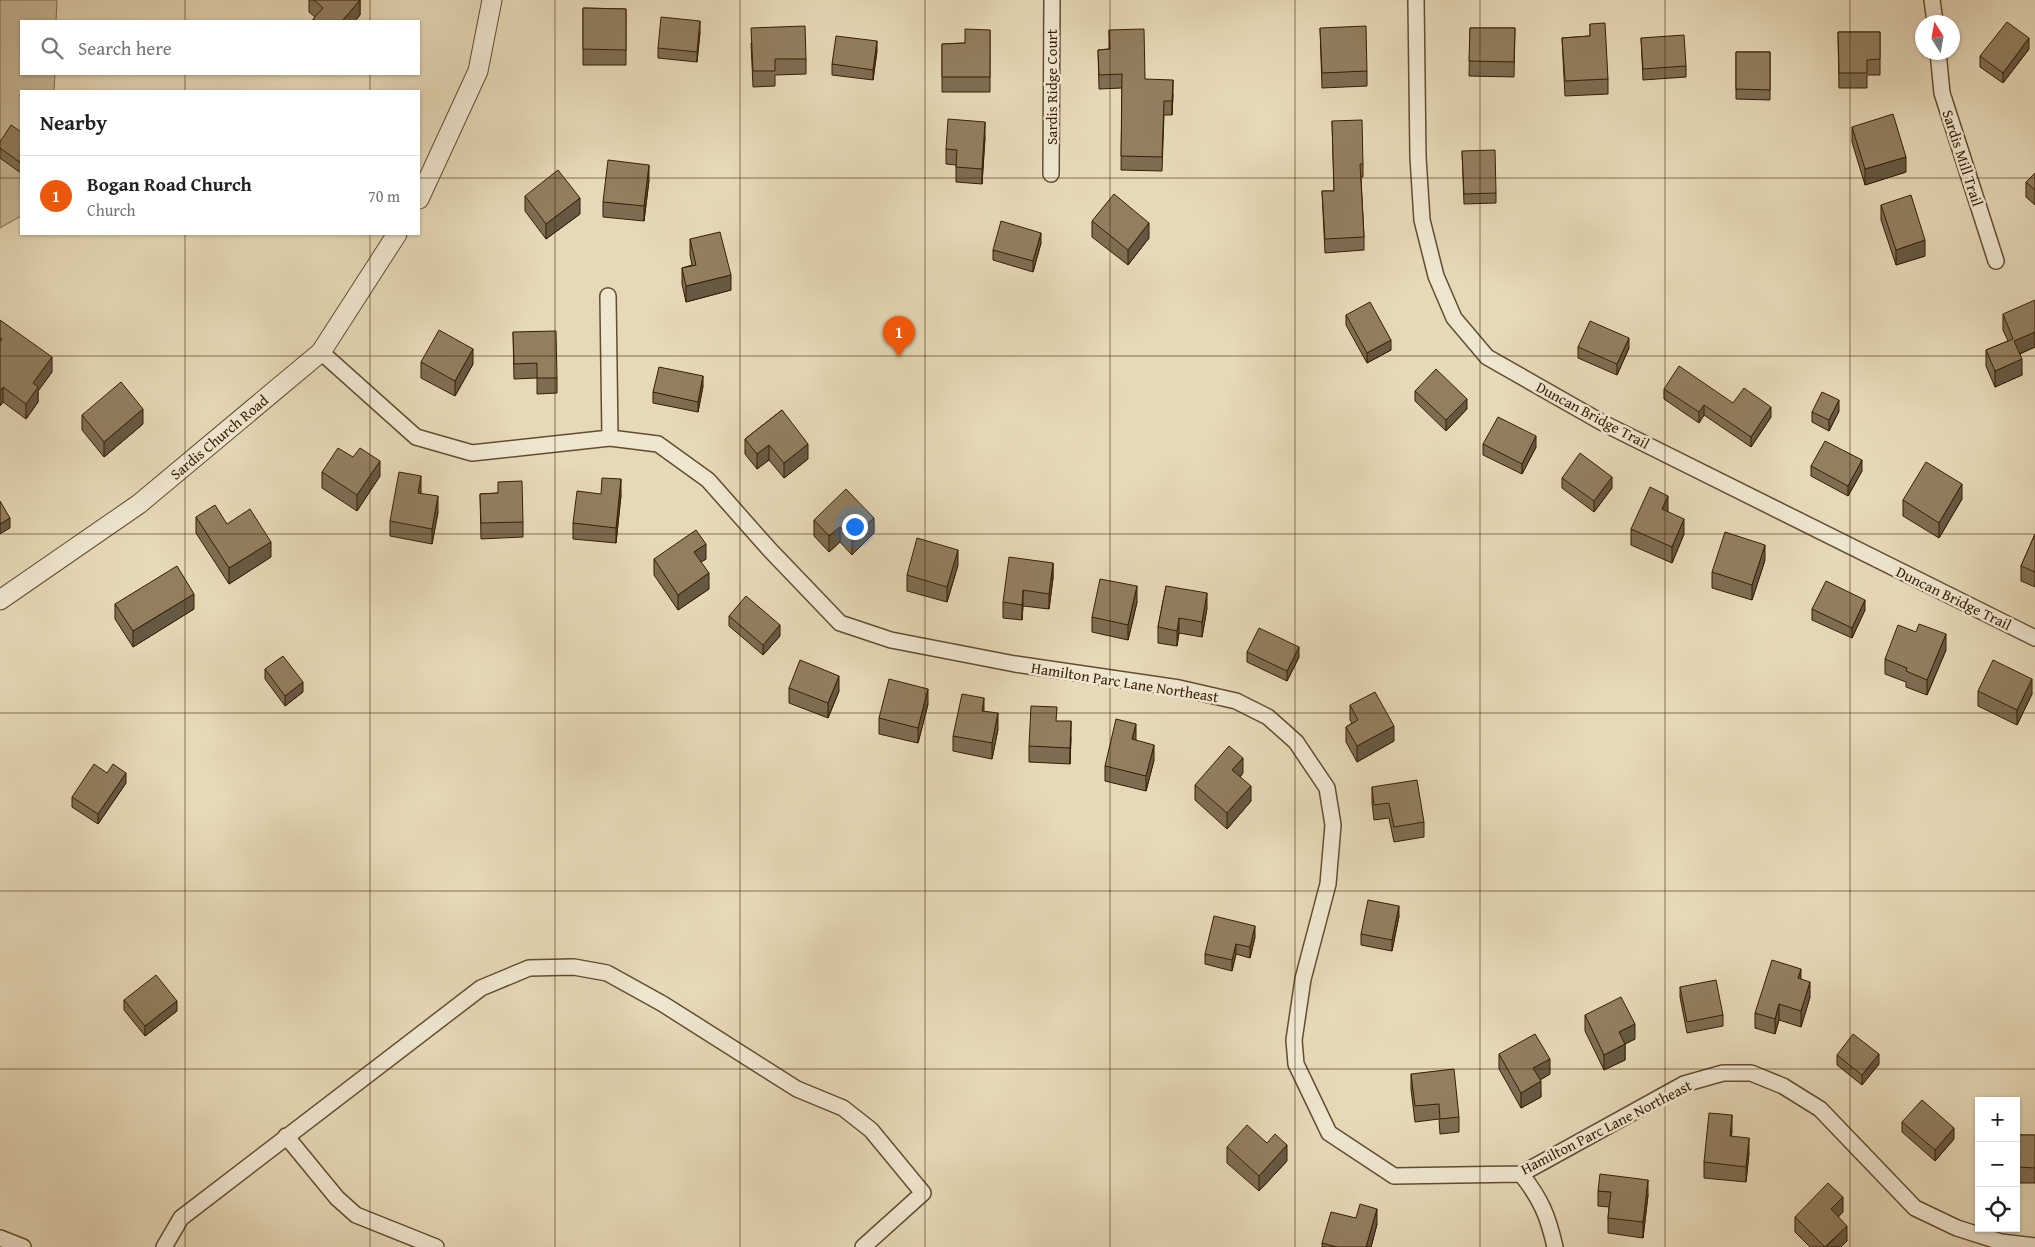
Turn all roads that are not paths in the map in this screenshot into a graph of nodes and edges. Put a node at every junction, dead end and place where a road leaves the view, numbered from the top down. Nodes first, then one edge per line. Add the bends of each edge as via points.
1 (492, 0) edge
2 (1052, 0) edge
3 (1416, 0) edge
4 (1932, 0) edge
5 (1934, 15) edge
6 (1939, 60) edge
7 (1051, 174) dead end
8 (420, 197) edge
9 (396, 235) edge
10 (1996, 261) dead end
11 (608, 296) dead end
12 (321, 352) junction
13 (610, 438) junction
14 (0, 600) edge
15 (2035, 638) edge
16 (286, 1136) junction
17 (1521, 1174) junction
18 (0, 1238) edge
19 (2035, 1246) edge
20 (23, 1247) edge
21 (164, 1247) edge
22 (436, 1247) edge
23 (864, 1247) edge
24 (1555, 1247) edge

1 - 8 street via 478,71
2 - 7 street, Sardis Ridge Court
3 - 15 street, Duncan Bridge Trail via 1422,220 1436,276 1454,318 1487,357 1603,423
4 - 5 street
6 - 10 street, Sardis Mill Trail via 1942,92
9 - 12 street, Sardis Church Road
11 - 13 street
12 - 13 street, Hamilton Parc Lane Northeast via 416,437 472,453
12 - 14 street, Sardis Church Road via 139,504
13 - 17 street, Hamilton Parc Lane Northeast via 658,444 708,480 840,623 891,640 1236,700 1268,717 1296,742 1327,788 1333,825 1328,884 1303,980 1294,1040 1296,1064 1329,1133 1394,1176
16 - 21 street via 181,1218
16 - 22 street via 337,1198 356,1215
16 - 23 street via 482,988 529,968 574,967 607,973 663,1004 797,1089 843,1108 871,1130 923,1193
17 - 19 street, Hamilton Parc Lane Northeast via 1684,1084 1723,1073 1752,1073 1783,1086 1820,1109 1915,1208 1957,1228 2001,1242
17 - 24 street via 1548,1217
18 - 20 street

